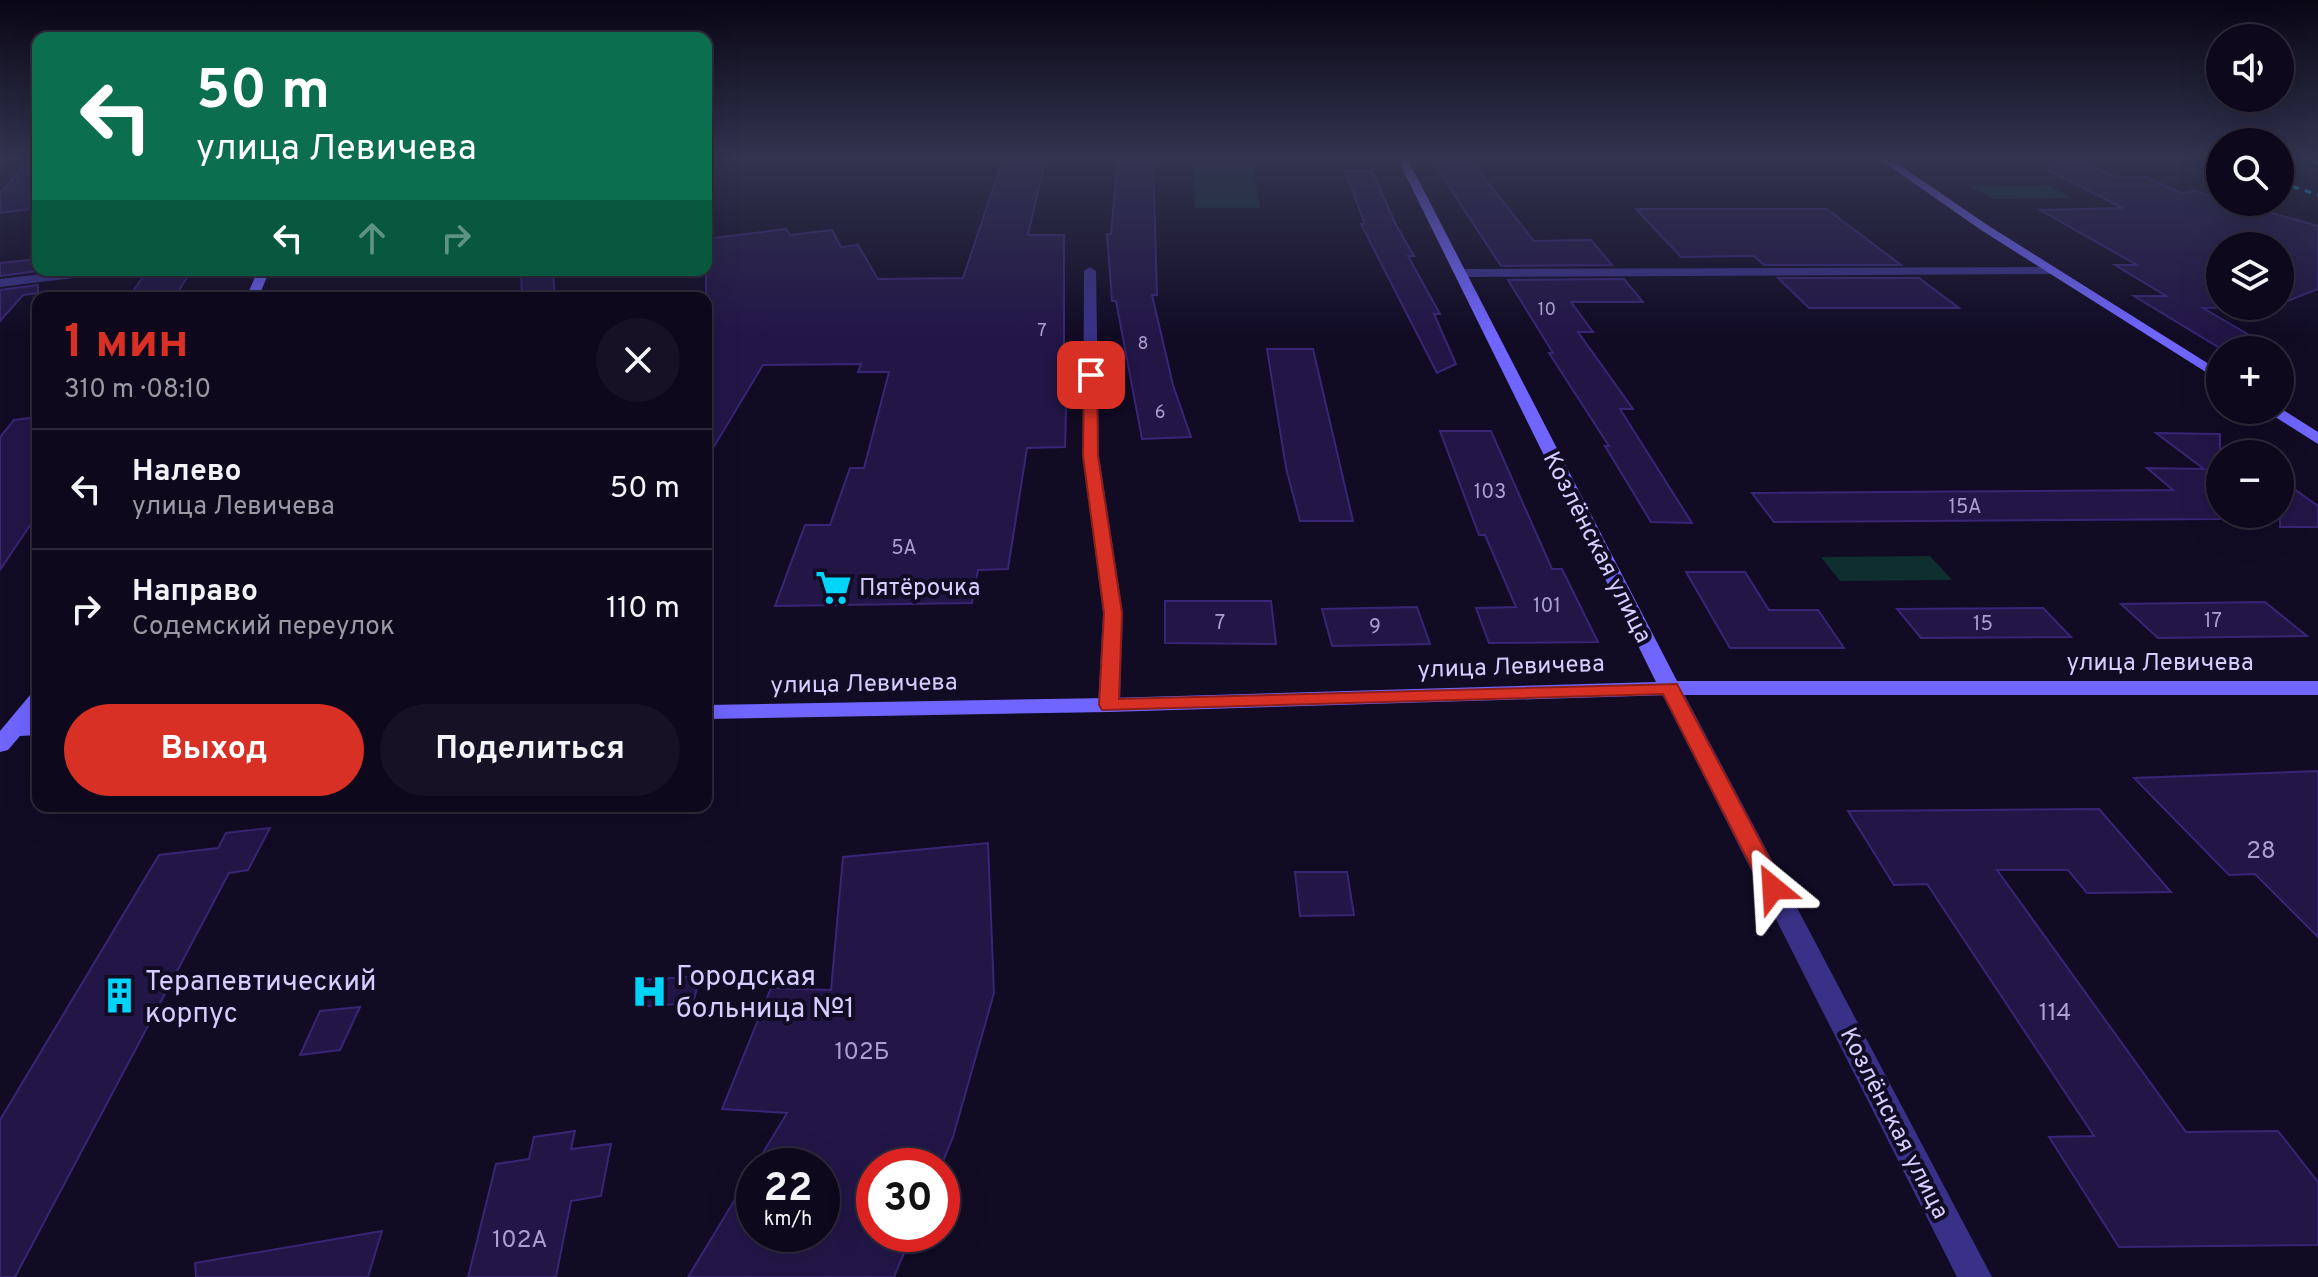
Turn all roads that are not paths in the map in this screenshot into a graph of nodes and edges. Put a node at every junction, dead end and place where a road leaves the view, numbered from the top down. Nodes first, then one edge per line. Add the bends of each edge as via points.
1 (1432, 216) edge
2 (1969, 216) edge
3 (1090, 271) dead end
4 (2052, 271) junction
5 (1461, 273) junction
6 (57, 276) edge
7 (0, 283) edge
8 (2206, 368) edge
9 (2294, 424) edge
10 (2318, 439) edge
11 (1670, 688) junction
12 (2318, 688) edge
13 (1109, 705) junction
14 (32, 706) edge
15 (712, 712) edge
16 (32, 729) edge
17 (4, 735) edge
18 (1975, 1277) edge

1 - 5 street, Козлёнская улица
2 - 4 street
3 - 13 street via 1091,456 1113,613
4 - 5 street
4 - 8 street
5 - 11 street, Козлёнская улица
6 - 7 street
9 - 10 street
11 - 12 street, улица Левичева
11 - 13 street, улица Левичева
11 - 18 street, Козлёнская улица
13 - 15 street, улица Левичева
14 - 17 street
16 - 17 street

